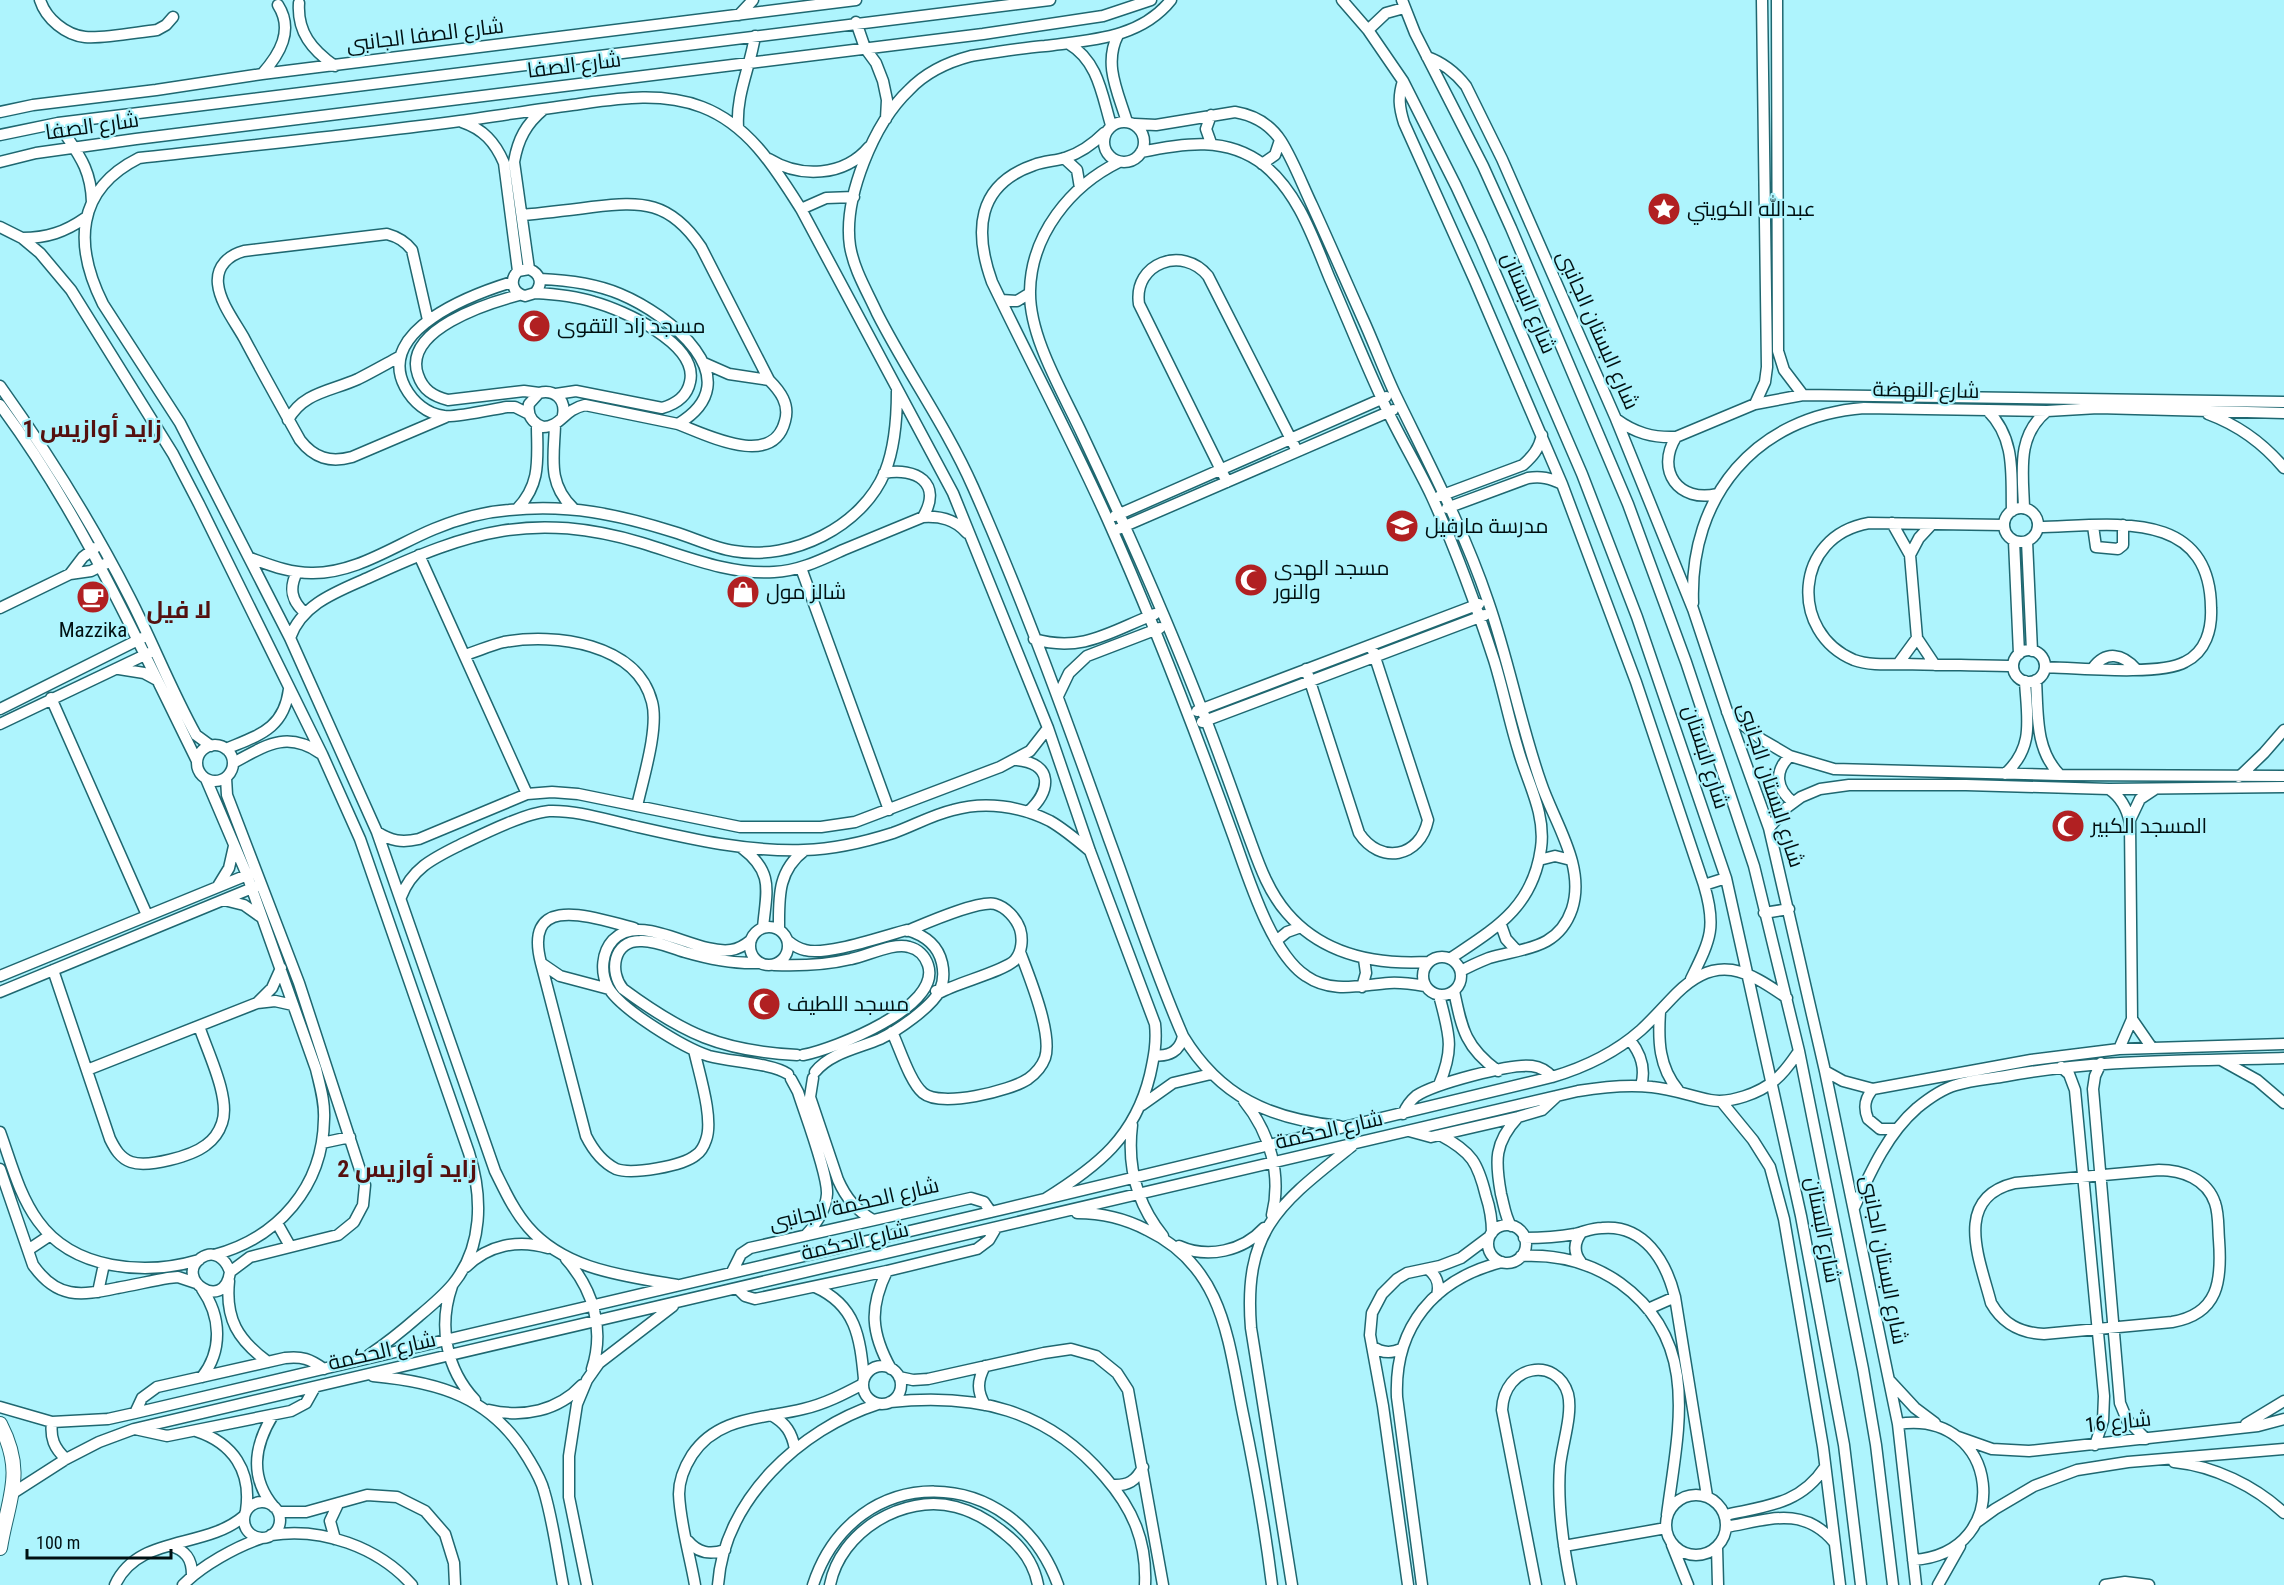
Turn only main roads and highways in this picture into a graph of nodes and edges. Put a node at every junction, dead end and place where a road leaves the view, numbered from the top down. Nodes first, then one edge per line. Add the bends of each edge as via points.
1 (0, 1424) edge
2 (12, 1497) junction
3 (0, 1511) edge
4 (0, 1548) edge

1 - 2 main road via 15,1473
2 - 3 main road
2 - 4 main road

